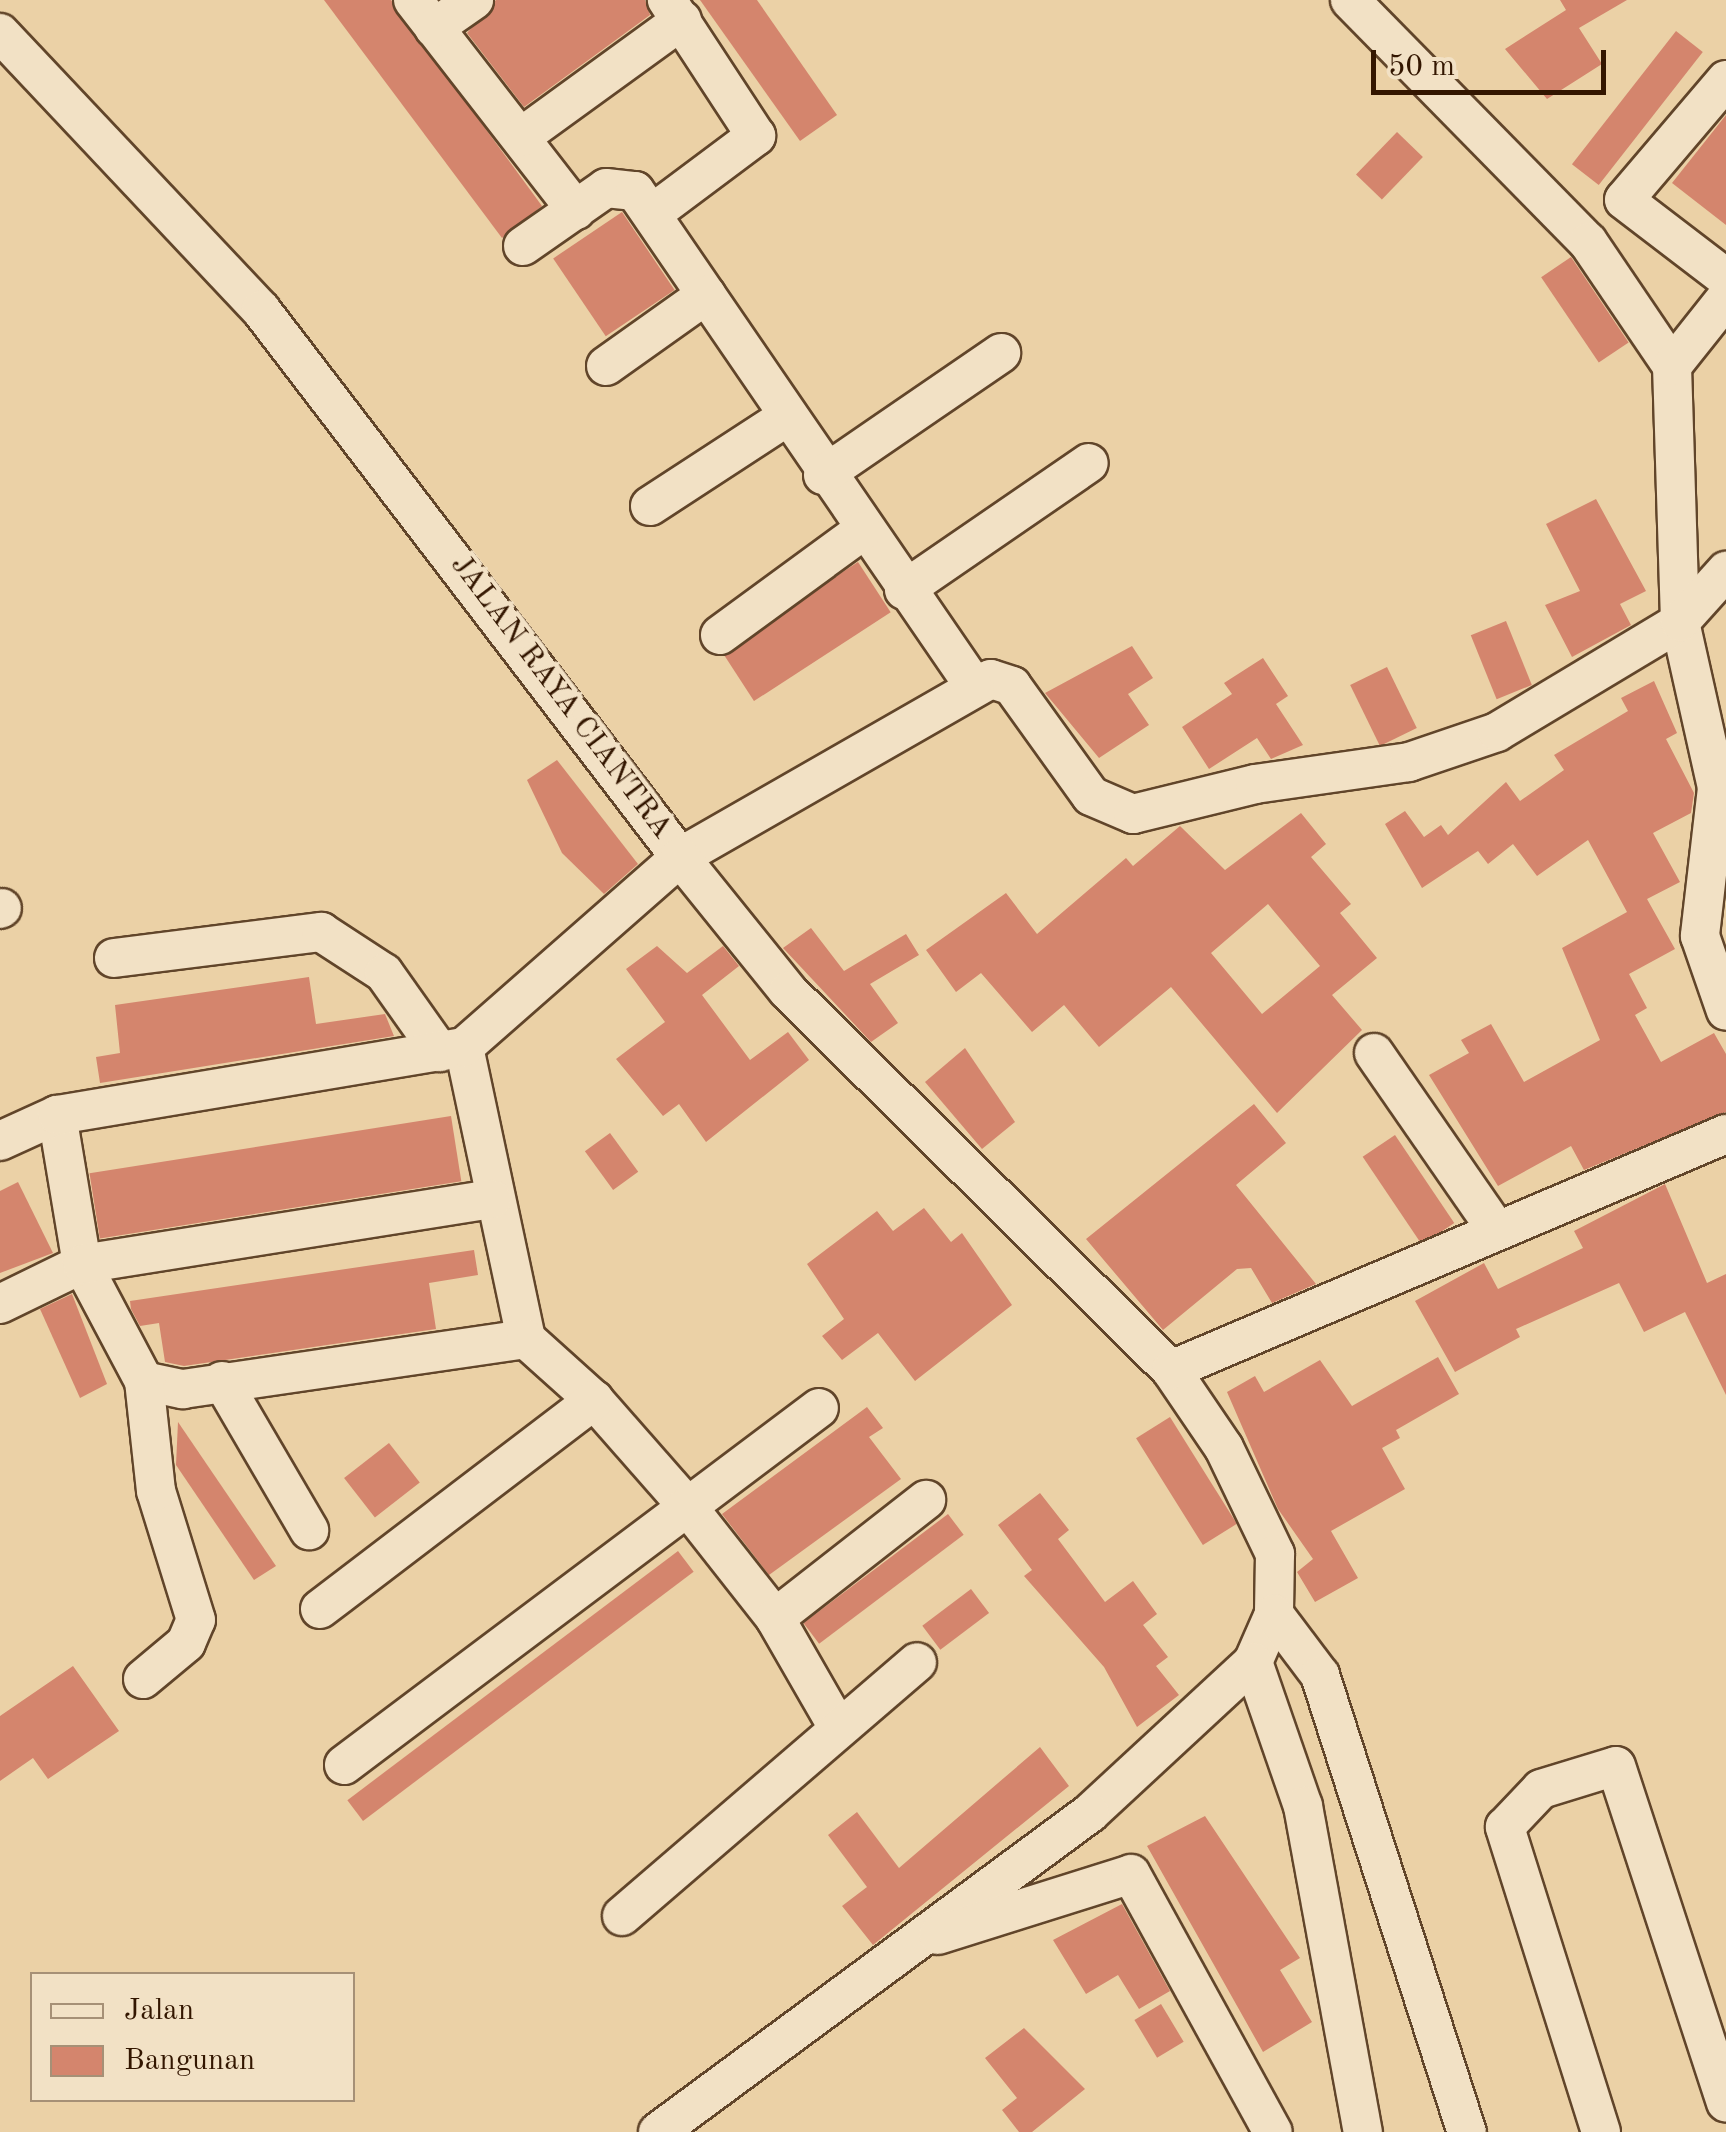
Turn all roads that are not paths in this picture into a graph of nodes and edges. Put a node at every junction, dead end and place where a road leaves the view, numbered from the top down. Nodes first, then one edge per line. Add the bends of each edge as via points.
1 (474, 0) edge
2 (1350, 0) edge
3 (674, 10) edge
4 (423, 14) edge
5 (0, 33) edge
6 (1726, 80) edge
7 (521, 137) junction
8 (576, 210) junction
9 (653, 213) junction
10 (522, 246) dead end
11 (1726, 278) edge
12 (706, 295) junction
13 (1726, 298) edge
14 (1001, 353) dead end
15 (606, 366) dead end
16 (1672, 366) junction
17 (785, 418) junction
18 (1088, 463) dead end
19 (823, 475) junction
20 (650, 506) dead end
21 (862, 531) junction
22 (1726, 571) edge
23 (904, 590) junction
24 (1680, 622) junction
25 (720, 635) dead end
26 (972, 682) junction
27 (680, 857) junction
28 (114, 958) dead end
29 (1726, 1010) edge
30 (452, 1049) junction
31 (1374, 1053) dead end
32 (57, 1115) junction
33 (1726, 1134) edge
34 (0, 1141) edge
35 (492, 1199) junction
36 (1495, 1228) junction
37 (82, 1264) junction
38 (0, 1304) edge
39 (526, 1339) junction
40 (1171, 1370) junction
41 (222, 1380) junction
42 (144, 1382) junction
43 (594, 1400) junction
44 (819, 1408) dead end
45 (926, 1500) dead end
46 (688, 1506) junction
47 (309, 1530) dead end
48 (320, 1609) dead end
49 (1274, 1614) junction
50 (774, 1618) junction
51 (917, 1662) dead end
52 (1253, 1662) junction
53 (143, 1679) dead end
54 (837, 1726) junction
55 (344, 1765) dead end
56 (622, 1916) dead end
57 (920, 1937) junction
58 (1726, 2103) edge
59 (658, 2132) edge
60 (1273, 2132) edge
61 (1363, 2132) edge
62 (1466, 2132) edge
63 (1601, 2132) edge

1 - 4 street
2 - 16 street via 1588,242
3 - 7 street
3 - 9 street via 755,140
4 - 7 street
5 - 27 street, JALAN RAYA CIANTRA via 261,310
6 - 11 street via 1624,200
7 - 8 street
8 - 9 street via 623,186
8 - 10 street
9 - 12 street
12 - 15 street
12 - 17 street
13 - 16 street
14 - 19 street
16 - 24 street
17 - 19 street
17 - 20 street
18 - 23 street
19 - 21 street
21 - 23 street
21 - 25 street
22 - 24 street
23 - 26 street
24 - 26 street via 1459,748 1132,814 1091,796 1006,682
24 - 29 street via 1718,788 1700,936
26 - 27 street, JALAN RAYA CIANTRA
27 - 30 street
27 - 40 street via 788,991
28 - 30 street via 321,932 384,973
30 - 32 street
30 - 35 street
31 - 36 street
32 - 34 street
32 - 37 street
33 - 36 street
35 - 37 street
35 - 39 street
36 - 40 street
37 - 38 street
37 - 42 street
39 - 41 street
39 - 43 street
40 - 49 street via 1269,1530
41 - 42 street via 176,1390
41 - 47 street
42 - 53 street via 156,1491 196,1620 186,1643
43 - 46 street
43 - 48 street
44 - 46 street
45 - 50 street
46 - 50 street
46 - 55 street
49 - 52 street
49 - 62 street via 1320,1674
50 - 54 street
51 - 54 street
52 - 57 street via 1090,1814
52 - 61 street via 1302,1806
54 - 56 street
57 - 59 street
57 - 60 street via 1131,1874
58 - 63 street via 1616,1766 1541,1789 1505,1827

